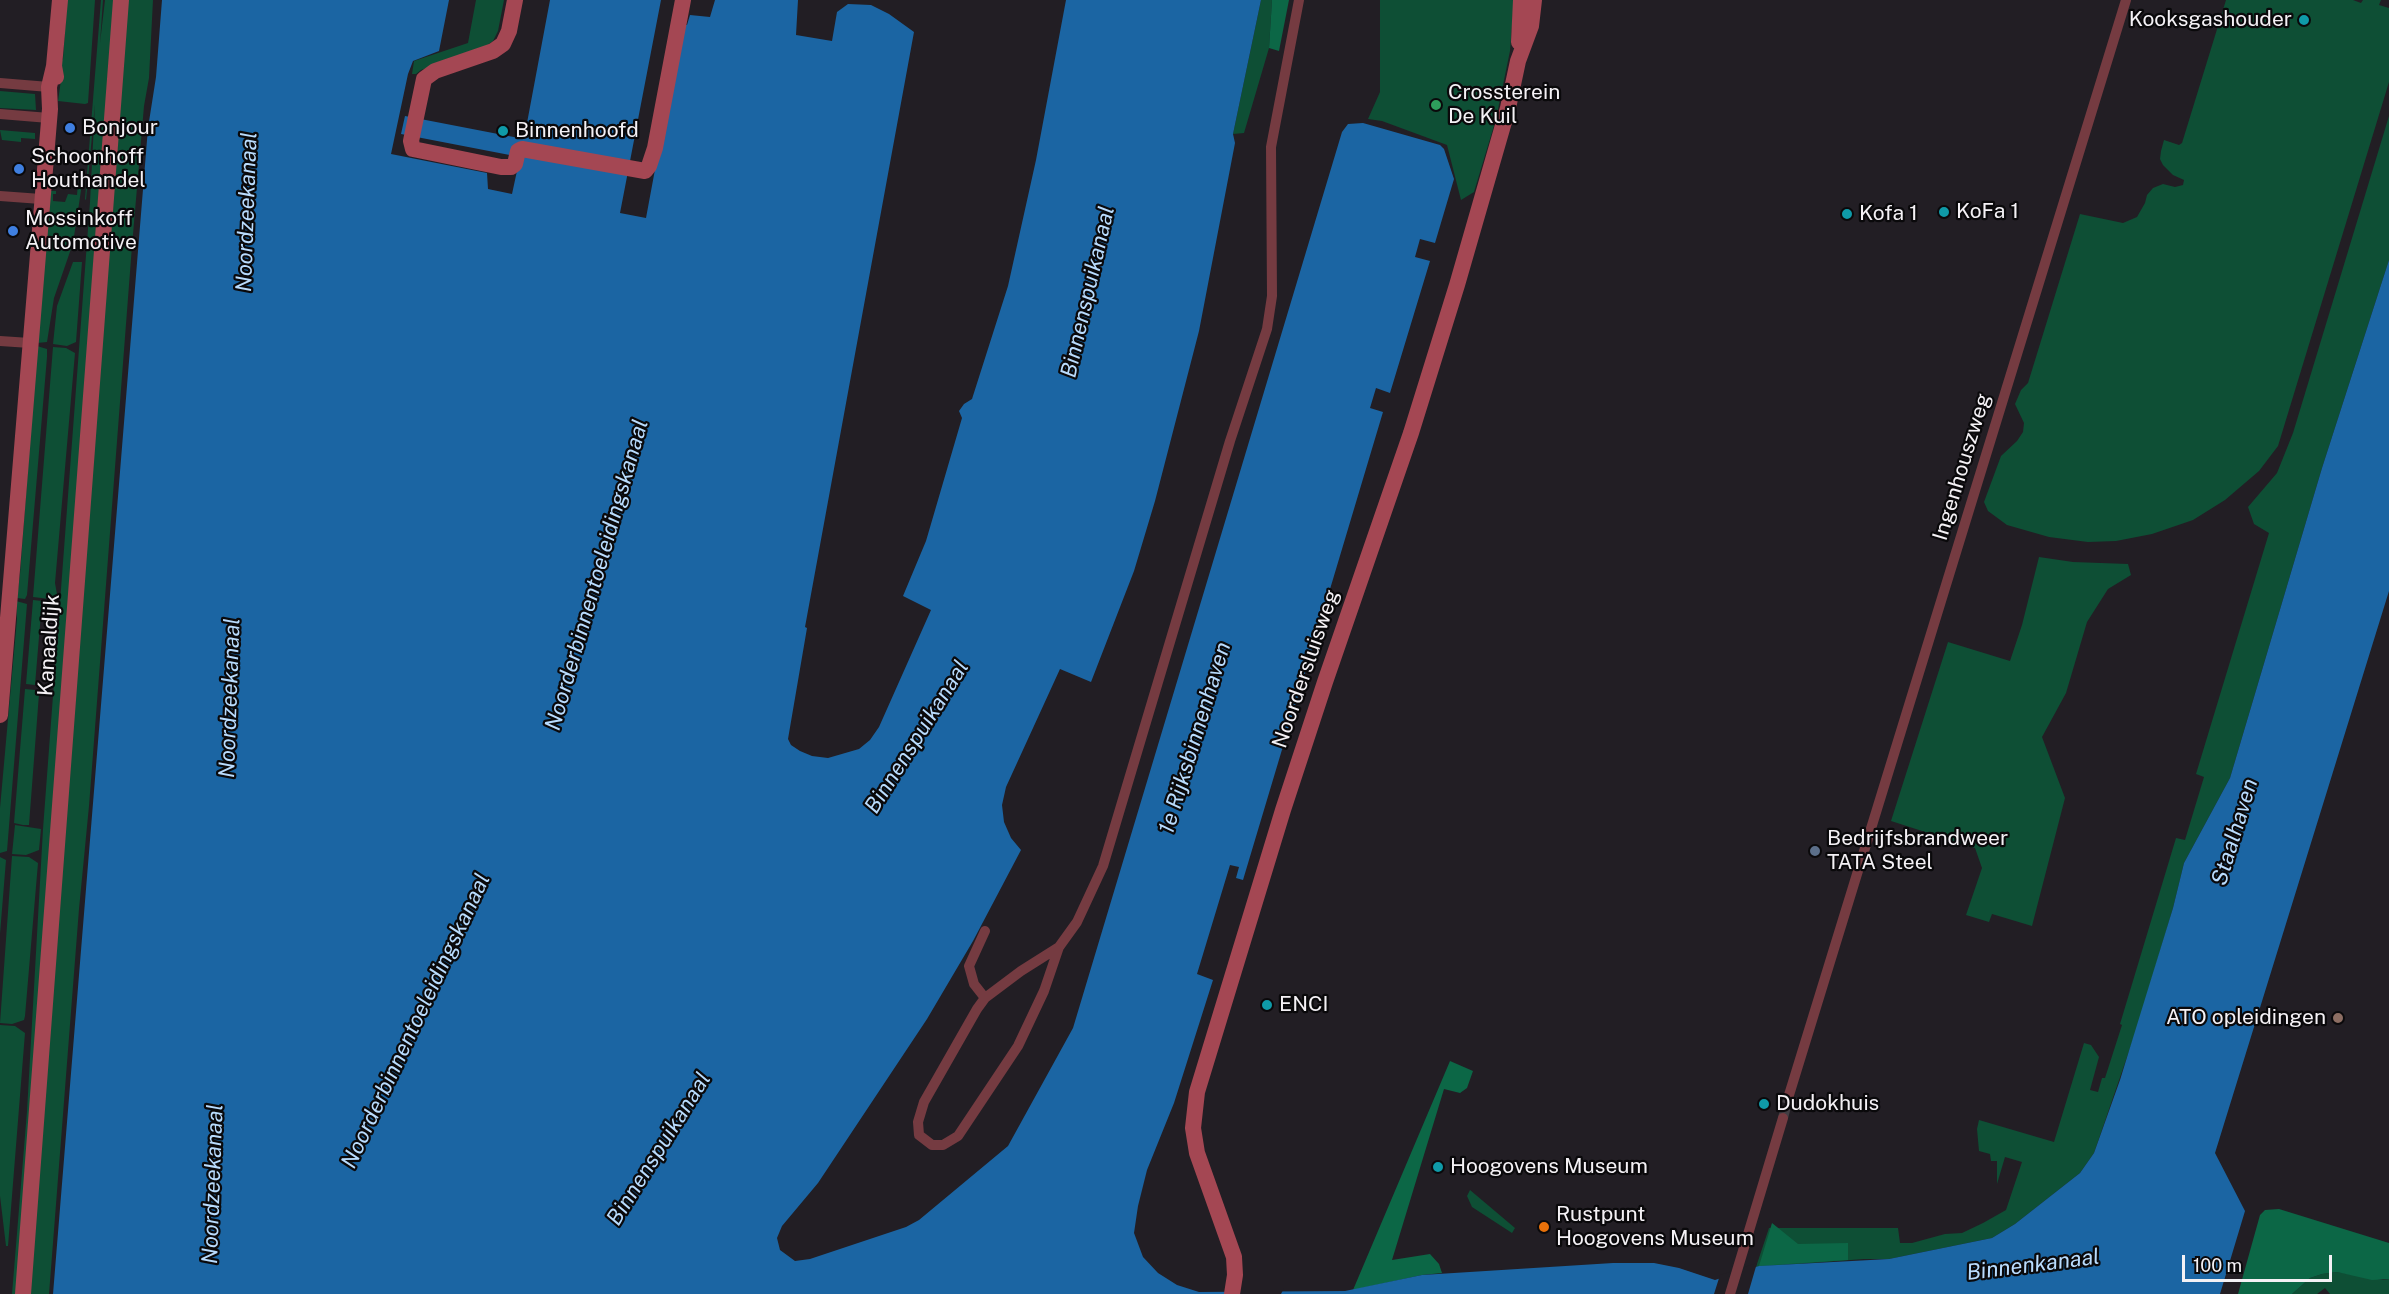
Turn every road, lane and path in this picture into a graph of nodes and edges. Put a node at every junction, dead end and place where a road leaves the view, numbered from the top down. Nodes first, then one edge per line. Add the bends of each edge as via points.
1 (60, 0) edge
2 (121, 0) edge
3 (515, 0) edge
4 (683, 0) edge
5 (1299, 0) edge
6 (1521, 0) edge
7 (1534, 0) edge
8 (2126, 0) edge
9 (1518, 61) junction
10 (54, 66) junction
11 (0, 83) edge
12 (49, 87) junction
13 (49, 113) junction
14 (0, 114) edge
15 (0, 196) edge
16 (41, 200) junction
17 (0, 341) edge
18 (30, 344) junction
19 (5, 600) edge
20 (0, 715) edge
21 (985, 931) dead end
22 (1059, 946) junction
23 (985, 998) junction
24 (1790, 1095) tunnel mouth
25 (1783, 1118) tunnel mouth
26 (1233, 1290) edge
27 (23, 1294) edge
28 (1730, 1294) edge

1 - 10 street
2 - 27 street, Kanaaldijk
3 - 4 street via 503,44 424,79 411,141 413,149 501,167 515,164 522,149 645,171 652,159
5 - 22 street via 1271,147 1272,296 1267,329 1103,866 1077,922
6 - 9 street, Noordersluisweg
7 - 9 street, Noordersluisweg via 1531,26
8 - 24 street, Ingenhouszweg
9 - 26 street, Noordersluisweg via 1508,108 1411,433 1324,682 1197,1092 1192,1128 1234,1257
10 - 12 street
10 - 13 street via 57,80
11 - 12 street
12 - 13 street
13 - 14 street
13 - 16 street
15 - 16 street
16 - 18 street
17 - 18 street
18 - 19 street
19 - 20 street
21 - 23 street via 969,966 974,984
22 - 23 street
22 - 23 street via 1044,991 1018,1046 958,1136 943,1145 932,1145 919,1136 918,1122 924,1102
25 - 28 street

